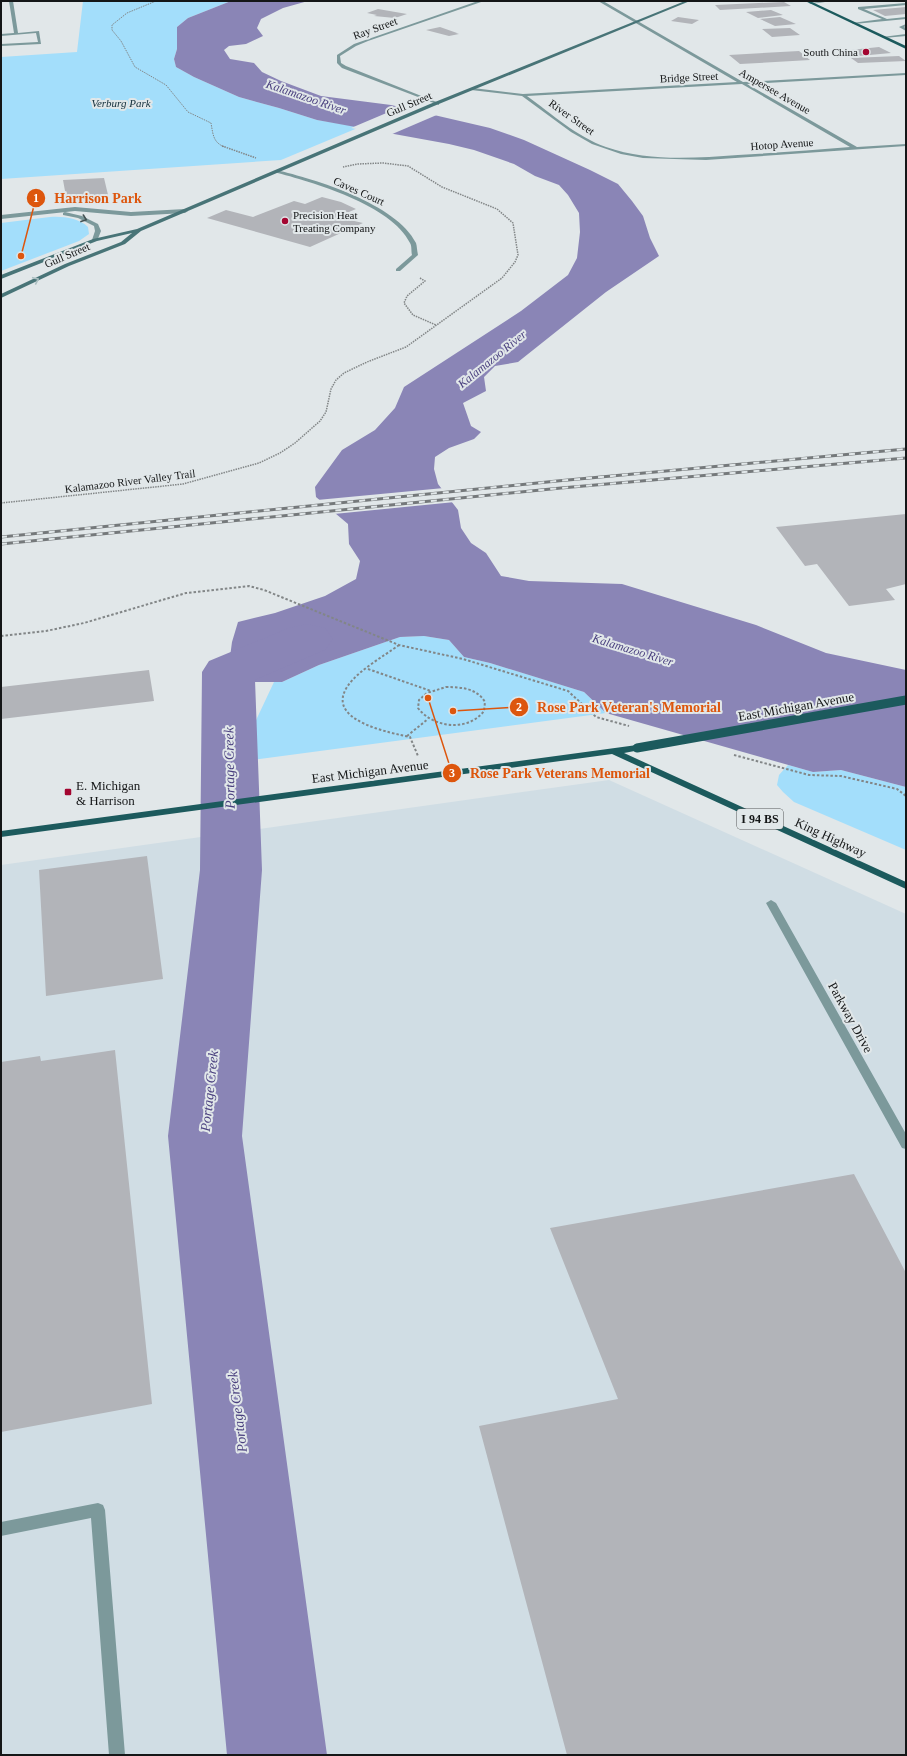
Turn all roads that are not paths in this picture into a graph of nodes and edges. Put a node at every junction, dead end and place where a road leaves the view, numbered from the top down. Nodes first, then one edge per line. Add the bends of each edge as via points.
1 (11, 1) edge
2 (482, 1) edge
3 (600, 1) edge
4 (688, 1) edge
5 (719, 1) edge
6 (748, 1) edge
7 (830, 1) edge
8 (809, 2) edge
9 (906, 4) edge
10 (875, 15) junction
11 (864, 16) dead end
12 (851, 17) dead end
13 (843, 18) junction
14 (906, 18) edge
15 (887, 20) junction
16 (637, 22) junction
17 (854, 23) junction
18 (16, 34) junction
19 (1, 35) edge
20 (906, 35) edge
21 (884, 37) junction
22 (1, 45) edge
23 (906, 48) edge
24 (906, 74) edge
25 (743, 83) junction
26 (473, 89) junction
27 (523, 95) junction
28 (435, 105) junction
29 (906, 146) edge
30 (857, 149) junction
31 (659, 157) joint
32 (276, 172) junction
33 (185, 211) junction
34 (56, 212) junction
35 (1, 217) edge
36 (139, 230) junction
37 (95, 240) junction
38 (398, 270) road end
39 (1, 278) edge
40 (1, 296) edge
41 (906, 700) edge
42 (615, 752) junction
43 (1, 834) edge
44 (906, 886) edge
45 (771, 904) dead end
46 (906, 1145) edge
47 (1, 1529) edge
48 (117, 1755) edge

1 - 18 street
2 - 28 street, Ray Street via 367,40 338,56 339,63 344,67
3 - 16 street, Ampersee Avenue
4 - 16 street, Gull Street
5 - 6 street
7 - 8 street
8 - 13 main road
9 - 10 street via 859,8
10 - 11 street
10 - 15 street
12 - 13 street
13 - 17 main road
14 - 15 street
15 - 17 street
16 - 25 street, Ampersee Avenue
16 - 26 street, Gull Street
17 - 21 main road
18 - 19 street
18 - 22 street via 38,32 40,43
20 - 21 street
21 - 23 main road
24 - 25 street, Bridge Street
25 - 27 street, Bridge Street
25 - 30 street, Ampersee Avenue
26 - 27 street, Bridge Street
26 - 28 street, Gull Street
27 - 31 street, River Street via 592,143 616,151
28 - 32 street, Gull Street
29 - 30 street, Hotop Avenue
30 - 31 street, Hotop Avenue via 720,157
32 - 33 street, Gull Street
32 - 38 street, Caves Court via 292,175 349,196 391,218 403,228 413,244 415,255
33 - 34 street via 131,214 75,209
33 - 36 street, Gull Street
34 - 35 street
34 -> 37 street via 80,217 95,224 98,231
36 - 37 street, Gull Street
40 -> 36 street, Gull Street via 67,265 123,243
37 - 39 street, Gull Street
41 - 42 main road, East Michigan Avenue, bridge
42 - 43 main road, East Michigan Avenue
42 - 44 main road, King Highway / I 94 BS
45 - 46 street, Parkway Drive
47 - 48 street via 98,1510

